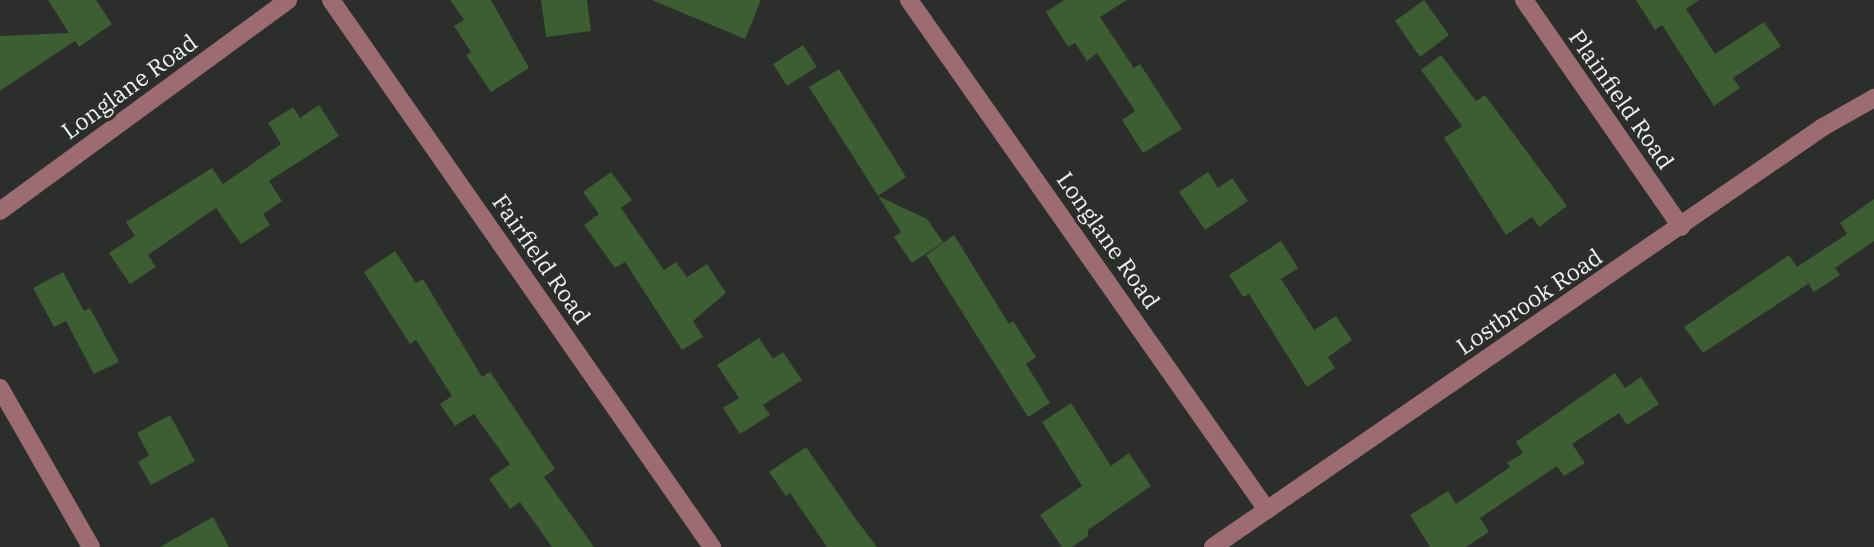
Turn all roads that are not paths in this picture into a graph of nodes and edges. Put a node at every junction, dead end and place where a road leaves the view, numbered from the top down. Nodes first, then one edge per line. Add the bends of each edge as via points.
1 (288, 0) edge
2 (331, 0) edge
3 (909, 0) edge
4 (1524, 0) edge
5 (1874, 98) edge
6 (0, 211) edge
7 (1681, 227) junction
8 (0, 388) edge
9 (1267, 510) junction
10 (91, 547) edge
11 (712, 547) edge
12 (1213, 547) edge

1 - 6 street, Longlane Road
2 - 11 street, Fairfield Road
3 - 9 street, Longlane Road
4 - 7 street, Plainfield Road
5 - 7 street, Lostbrook Road via 1823,127
7 - 9 street, Lostbrook Road
8 - 10 street
9 - 12 street, Lostbrook Road

